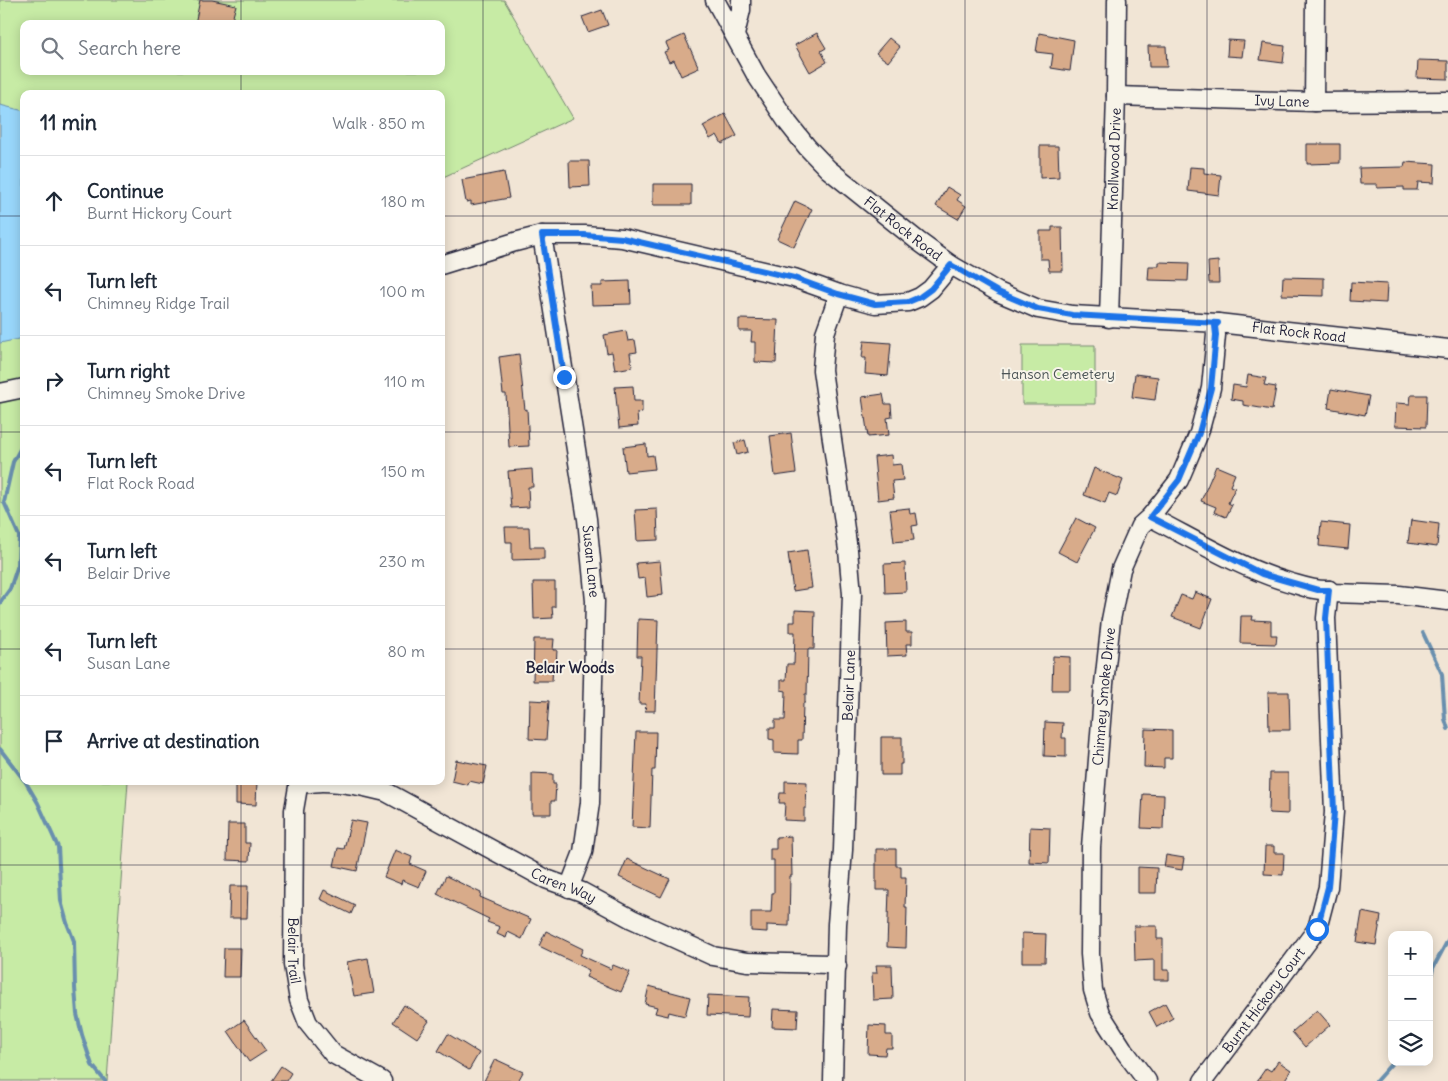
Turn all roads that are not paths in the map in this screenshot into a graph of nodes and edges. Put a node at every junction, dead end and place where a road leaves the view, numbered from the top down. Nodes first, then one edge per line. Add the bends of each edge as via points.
1 (715, 0) edge
2 (741, 0) edge
3 (1117, 0) edge
4 (1316, 0) edge
5 (734, 36) junction
6 (1116, 96) junction
7 (1448, 101) edge
8 (1314, 102) junction
9 (542, 235) junction
10 (445, 264) edge
11 (951, 265) junction
12 (838, 294) junction
13 (1109, 318) junction
14 (1218, 323) junction
15 (1448, 349) edge
16 (20, 389) edge
17 (0, 393) edge
18 (1150, 517) junction
19 (1329, 590) junction
20 (1448, 601) edge
21 (298, 785) edge
22 (354, 785) edge
23 (568, 888) junction
24 (837, 966) junction
25 (382, 1081) edge
26 (834, 1081) edge
27 (1147, 1081) edge
28 (1203, 1081) edge

1 - 5 street, Flat Rock Road
2 - 5 street
3 - 6 street, Knollwood Drive
4 - 8 street
5 - 11 street, Flat Rock Road via 788,123 828,170
6 - 8 street, Ivy Lane
6 - 13 street, Knollwood Drive
7 - 8 street, Ivy Lane
9 - 10 street
9 - 12 street via 622,238 794,278
9 - 23 street, Susan Lane via 587,519 595,601 590,803 583,852
11 - 12 street via 931,289 908,302 875,304
11 - 13 street, Flat Rock Road via 998,292 1038,309
12 - 24 street, Belair Lane via 825,333 822,370 852,594
13 - 14 street, Flat Rock Road
14 - 15 street, Flat Rock Road
14 - 18 street, Chimney Smoke Drive via 1215,326 1211,388 1199,433 1179,480
16 - 17 street
18 - 19 street via 1262,574 1318,590
18 - 27 street, Chimney Smoke Drive via 1140,526 1121,569 1111,620 1091,847 1090,954 1092,990 1100,1014
19 - 20 street via 1331,593 1399,595
19 - 28 street, Burnt Hickory Court via 1326,618 1334,812 1328,887 1317,929
21 - 25 street, Belair Trail via 294,810 293,965 299,1000 308,1023 333,1054
22 - 23 street, Caren Way via 386,792
23 - 24 street, Caren Way via 713,956 747,962
24 - 26 street, Belair Lane

